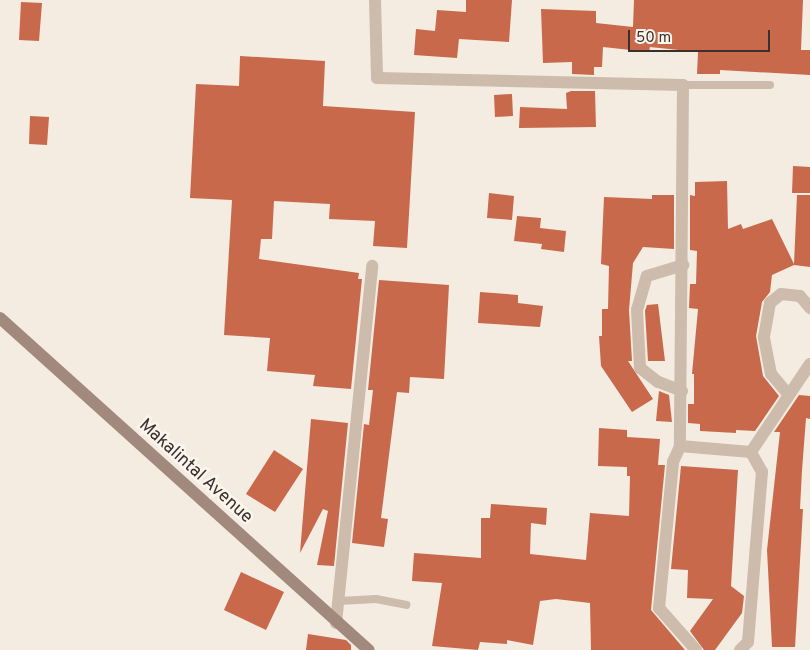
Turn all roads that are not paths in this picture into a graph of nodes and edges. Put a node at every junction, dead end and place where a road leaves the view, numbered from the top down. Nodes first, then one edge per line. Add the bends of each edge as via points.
1 (375, 0) edge
2 (683, 85) junction
3 (770, 85) dead end
4 (683, 265) junction
5 (372, 266) dead end
6 (810, 308) edge
7 (0, 318) edge
8 (810, 364) edge
9 (682, 390) junction
10 (788, 394) junction
11 (680, 446) junction
12 (751, 452) junction
13 (339, 601) junction
14 (406, 605) dead end
15 (336, 623) junction
16 (369, 650) edge
17 (696, 650) edge
18 (740, 650) edge

1 - 2 street via 377,78
2 - 3 lane
2 - 4 street
4 - 9 street
4 - 9 street via 647,276 637,310 640,368 658,382
5 - 13 street
6 - 10 street via 800,296 781,294 770,303 764,337 772,374
7 - 15 main road, Makalintal Avenue
8 - 10 street via 804,377
9 - 11 street
10 - 12 street
11 - 12 street
11 - 17 street via 673,462 659,608
12 - 18 street via 762,472 748,642
13 - 14 lane via 376,599
13 - 15 street
15 - 16 main road, Makalintal Avenue

